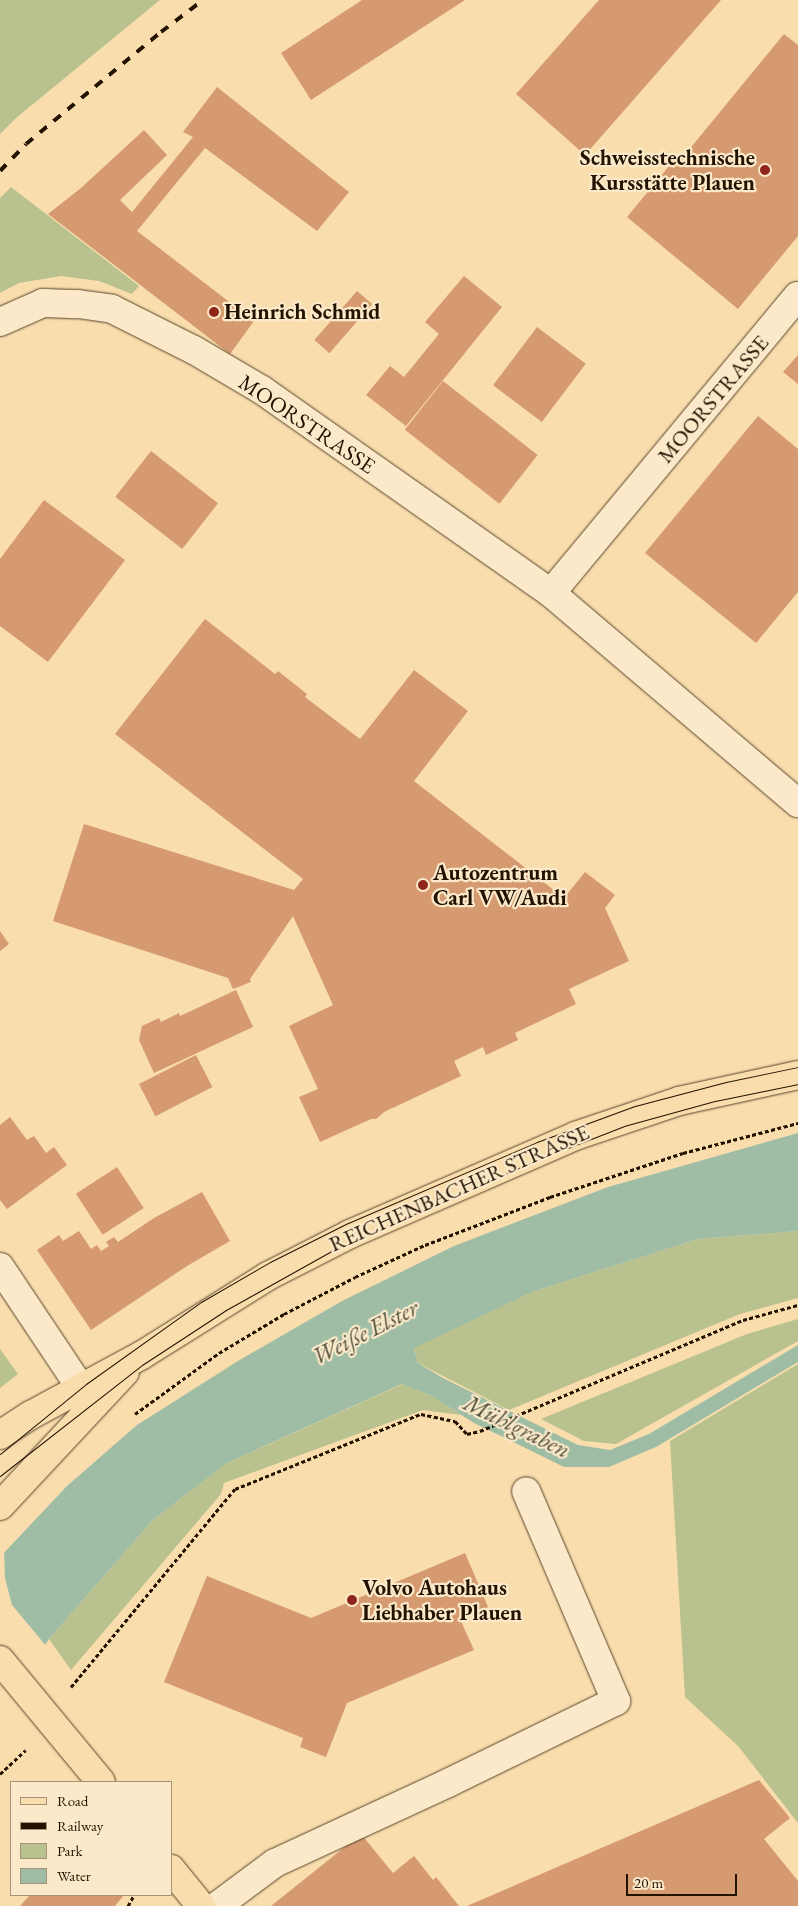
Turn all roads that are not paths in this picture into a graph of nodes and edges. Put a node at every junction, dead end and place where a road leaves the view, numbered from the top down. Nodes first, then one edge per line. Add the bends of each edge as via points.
1 (798, 296) edge
2 (0, 322) edge
3 (551, 594) junction
4 (798, 803) edge
5 (798, 1074) edge
6 (0, 1267) edge
7 (142, 1355) junction
8 (80, 1387) junction
9 (0, 1436) edge
10 (526, 1491) dead end
11 (0, 1506) edge
12 (0, 1660) edge
13 (97, 1781) edge
14 (172, 1870) edge
15 (201, 1906) edge
16 (217, 1906) edge

1 - 3 street, MOORSTRASSE
2 - 3 street, MOORSTRASSE via 43,303 112,308 262,390
3 - 4 street, MOORSTRASSE
5 - 7 main road, REICHENBACHER STRASSE via 634,1115 500,1167 350,1234 268,1276
6 - 8 street
7 - 8 main road, REICHENBACHER STRASSE
7 - 11 main road, REICHENBACHER STRASSE
8 - 9 main road, REICHENBACHER STRASSE
10 - 16 street via 616,1701 275,1863
12 - 13 main road
14 - 15 main road

